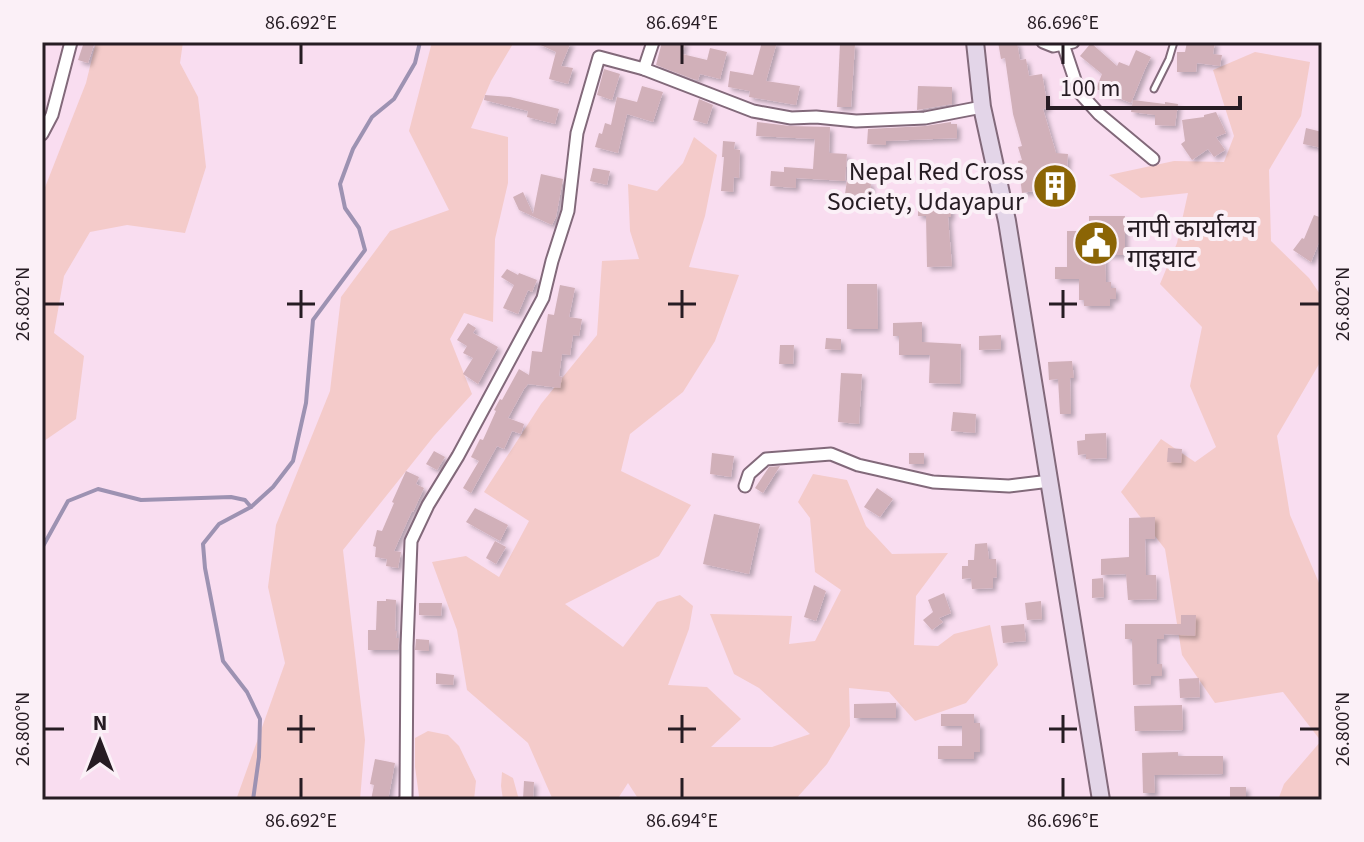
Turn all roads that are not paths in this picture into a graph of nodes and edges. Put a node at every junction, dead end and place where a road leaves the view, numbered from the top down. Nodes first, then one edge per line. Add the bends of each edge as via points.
1 (71, 42) edge
2 (653, 42) edge
3 (975, 42) edge
4 (1043, 42) edge
5 (1174, 42) edge
6 (1068, 43) edge
7 (644, 69) junction
8 (1154, 89) dead end
9 (982, 107) junction
10 (42, 134) edge
11 (1153, 159) dead end
12 (1050, 481) junction
13 (745, 486) dead end
14 (405, 800) edge
15 (1101, 800) edge

1 - 10 street
2 - 7 street
3 - 9 main road
4 - 6 street
5 - 8 lane
6 - 11 street via 1079,92
7 - 9 street via 753,111 791,118 925,118
7 - 14 street via 599,57 577,133 568,211 543,298 411,541
9 - 12 main road via 1007,221
12 - 13 street via 1009,486 933,482 831,454 766,459 749,474
12 - 15 main road

